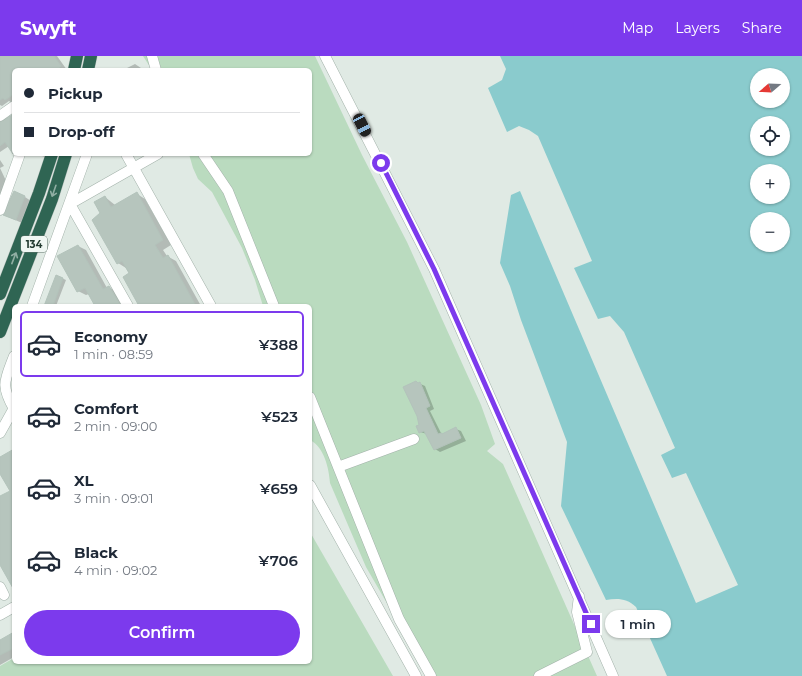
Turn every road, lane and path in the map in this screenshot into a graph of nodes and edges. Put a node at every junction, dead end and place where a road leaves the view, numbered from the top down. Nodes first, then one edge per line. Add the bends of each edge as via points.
1 (77, 56) edge
2 (91, 56) edge
3 (152, 56) edge
4 (325, 56) edge
5 (74, 68) edge
6 (88, 68) edge
7 (155, 68) edge
8 (12, 107) edge
9 (0, 116) edge
10 (19, 156) edge
11 (51, 156) edge
12 (65, 156) edge
13 (86, 156) edge
14 (127, 156) edge
15 (155, 156) edge
16 (204, 156) edge
17 (134, 168) junction
18 (70, 204) junction
19 (0, 210) edge
20 (3, 279) edge
21 (0, 294) edge
22 (33, 304) edge
23 (127, 304) edge
24 (210, 304) edge
25 (273, 304) edge
26 (0, 332) edge
27 (12, 361) edge
28 (2, 386) edge
29 (312, 402) edge
30 (12, 405) edge
31 (12, 412) edge
32 (0, 433) edge
33 (414, 439) dead end
34 (338, 467) junction
35 (312, 489) edge
36 (579, 596) junction
37 (12, 608) edge
38 (0, 615) edge
39 (416, 676) edge
40 (431, 676) edge
41 (539, 676) edge
42 (613, 676) edge

1 - 5 highway
2 - 6 highway
3 - 7 street
4 - 36 street via 434,269
8 - 9 street
10 - 19 street
20 -> 11 highway, 134 via 39,193
12 -> 26 highway, 134 via 52,198
13 - 18 street
14 - 17 street
15 - 17 street
16 - 25 street via 228,191
17 - 18 street
17 - 24 street
18 - 22 street
18 - 23 street
20 - 21 highway, 134
27 - 28 street
28 - 30 street
29 - 34 street
31 - 32 street
33 - 34 street
34 - 40 street via 399,619
35 - 39 street
36 - 41 street via 577,612 587,652
36 - 42 street
37 - 38 street

